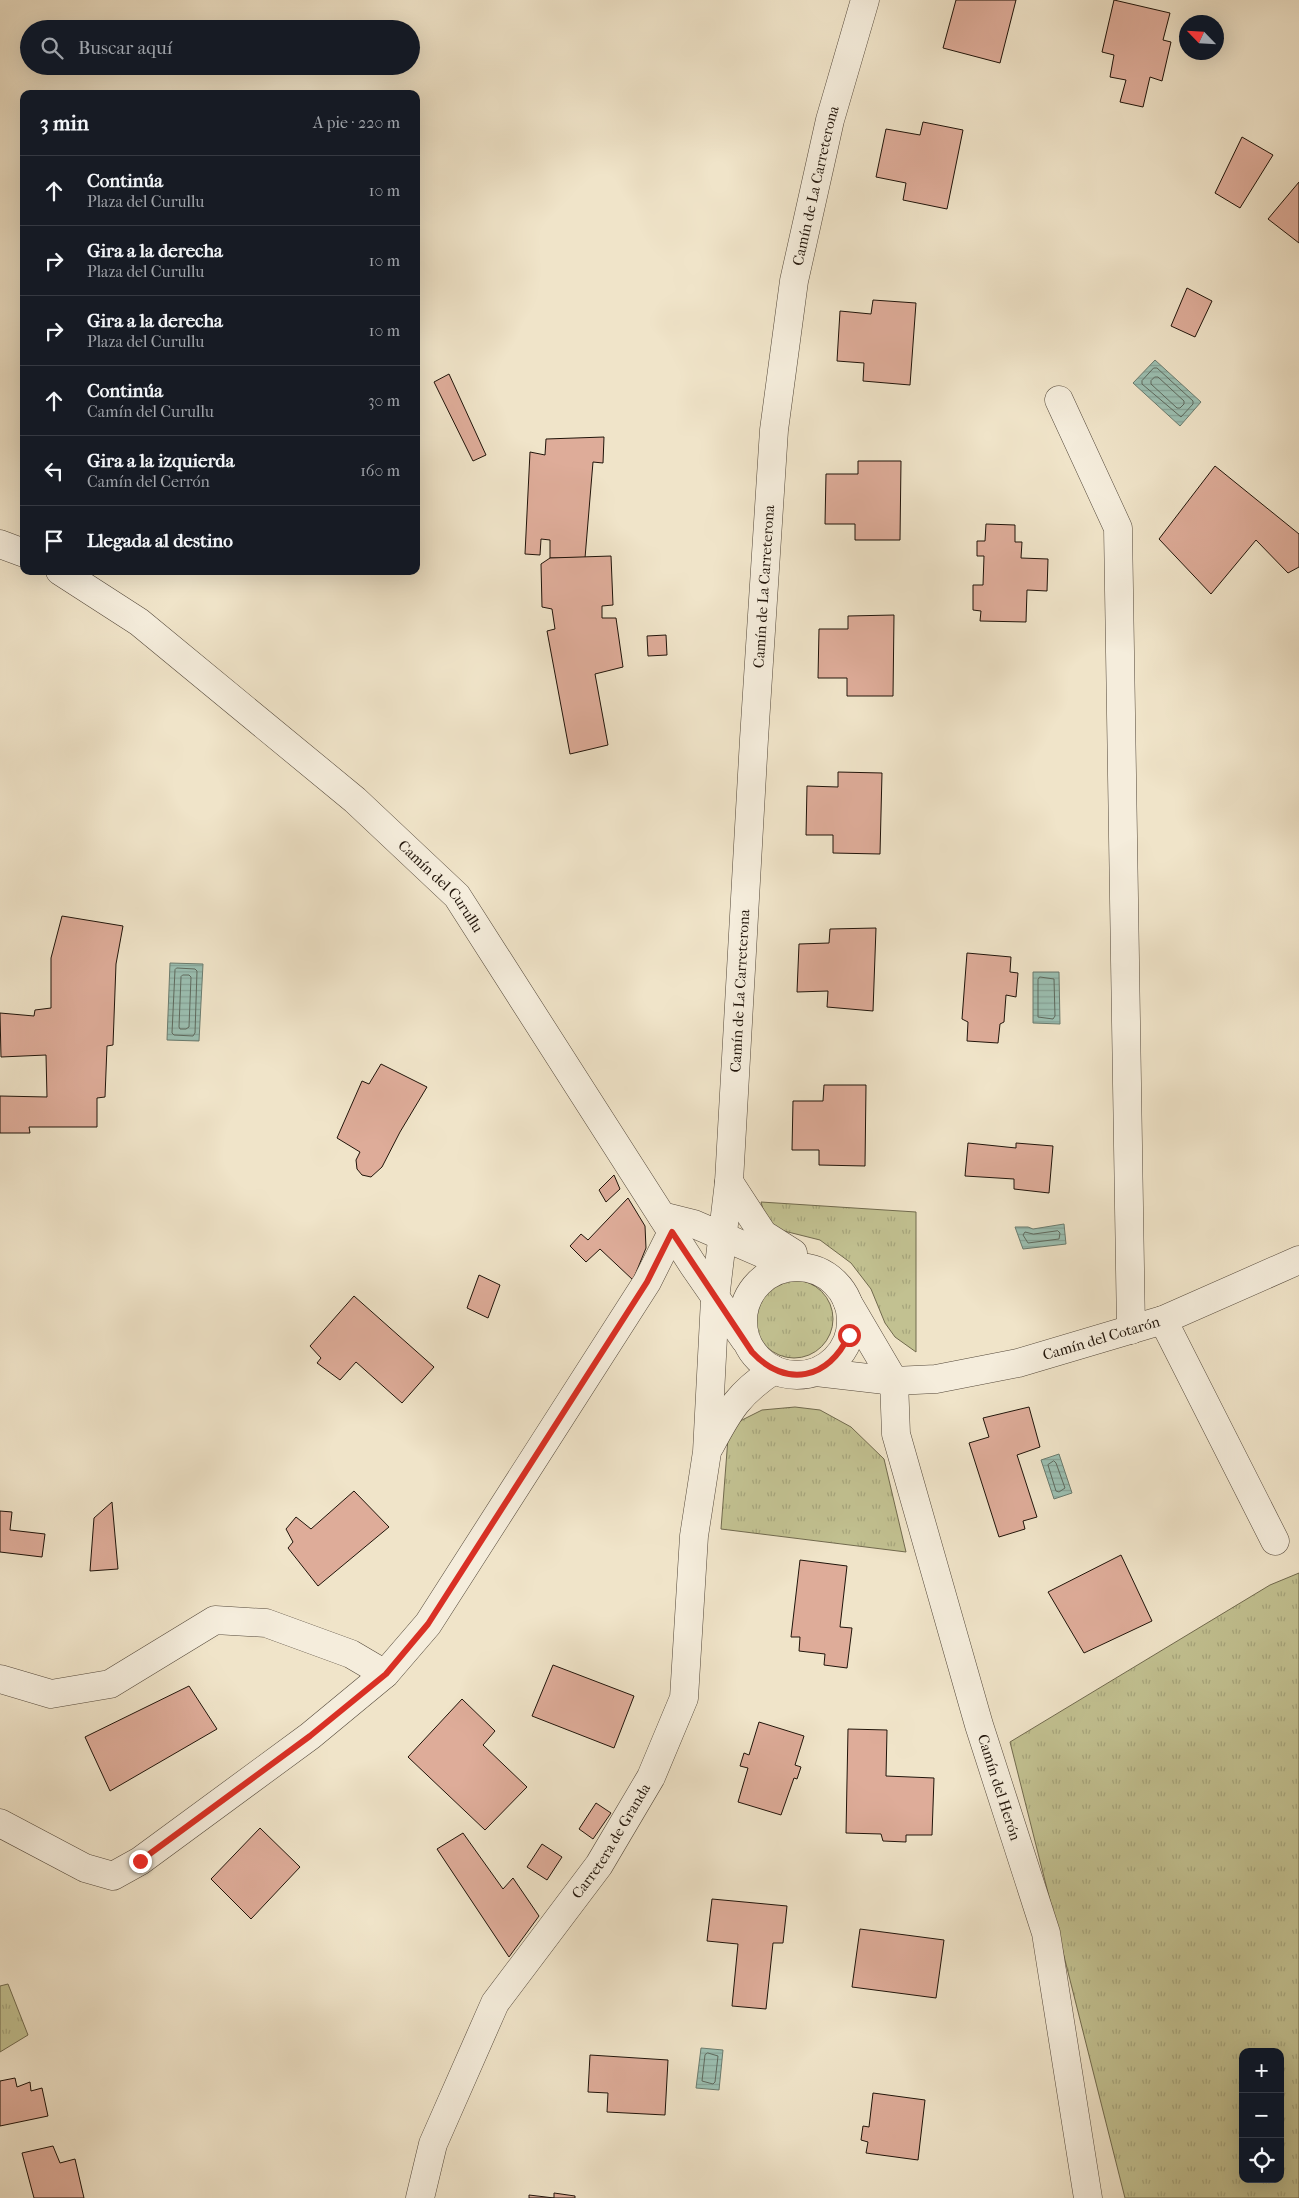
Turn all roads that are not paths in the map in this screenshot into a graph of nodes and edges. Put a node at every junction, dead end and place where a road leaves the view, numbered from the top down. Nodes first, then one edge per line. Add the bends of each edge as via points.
1 (865, 0) edge
2 (1059, 400) dead end
3 (0, 544) edge
4 (20, 552) edge
5 (66, 575) edge
6 (729, 1182) junction
7 (676, 1224) junction
8 (722, 1236) junction
9 (1299, 1260) edge
10 (784, 1268) junction
11 (819, 1271) junction
12 (715, 1299) junction
13 (847, 1301) junction
14 (1163, 1320) junction
15 (1131, 1330) junction
16 (746, 1340) junction
17 (774, 1370) junction
18 (816, 1372) junction
19 (894, 1381) junction
20 (707, 1452) junction
21 (1275, 1540) dead end
22 (386, 1674) junction
23 (0, 1679) edge
24 (0, 1823) edge
25 (420, 2198) edge
26 (1088, 2198) edge

1 - 6 street, Camín de La Carreterona via 830,120 794,280 774,430
2 - 15 street via 1118,528
3 - 4 street
5 - 7 street, Camín del Curullu via 147,629 355,800 457,896
6 - 7 street, Camín de La Carreterona via 713,1209
6 - 8 street, Camín de La Carreterona
6 - 11 street via 763,1234
7 - 8 street
7 - 12 street, Camín del Curullu
7 - 22 street via 647,1282 434,1616
8 - 10 street
8 - 12 street, Camín de La Carreterona
9 - 14 street, Camín del Cotarón
10 - 11 street via 806,1267
10 - 12 street
10 - 16 street via 763,1278 751,1290 744,1306 742,1323
11 - 13 street via 831,1278
12 - 16 street, Camín del Curullu
12 - 20 street, Carretera de Granda
13 - 18 street via 851,1318 849,1335 842,1350
13 - 19 street
14 - 15 street, Camín del Cotarón
14 - 21 street
15 - 19 street, Camín del Cotarón via 1018,1363 936,1379
16 - 17 street via 762,1363
17 - 18 street via 802,1375
17 - 20 street, Carretera de Granda via 752,1384 739,1398
18 - 19 street, Camín del Cotarón
19 - 26 street, Camín del Herón via 896,1434 979,1724 1046,1933
20 - 25 street, Carretera de Granda via 694,1536 684,1698 651,1778 599,1865 495,2003 433,2144
22 - 23 street via 351,1654 266,1623 215,1620 110,1684 51,1694
22 - 24 street via 310,1736 140,1861 113,1876 85,1868

